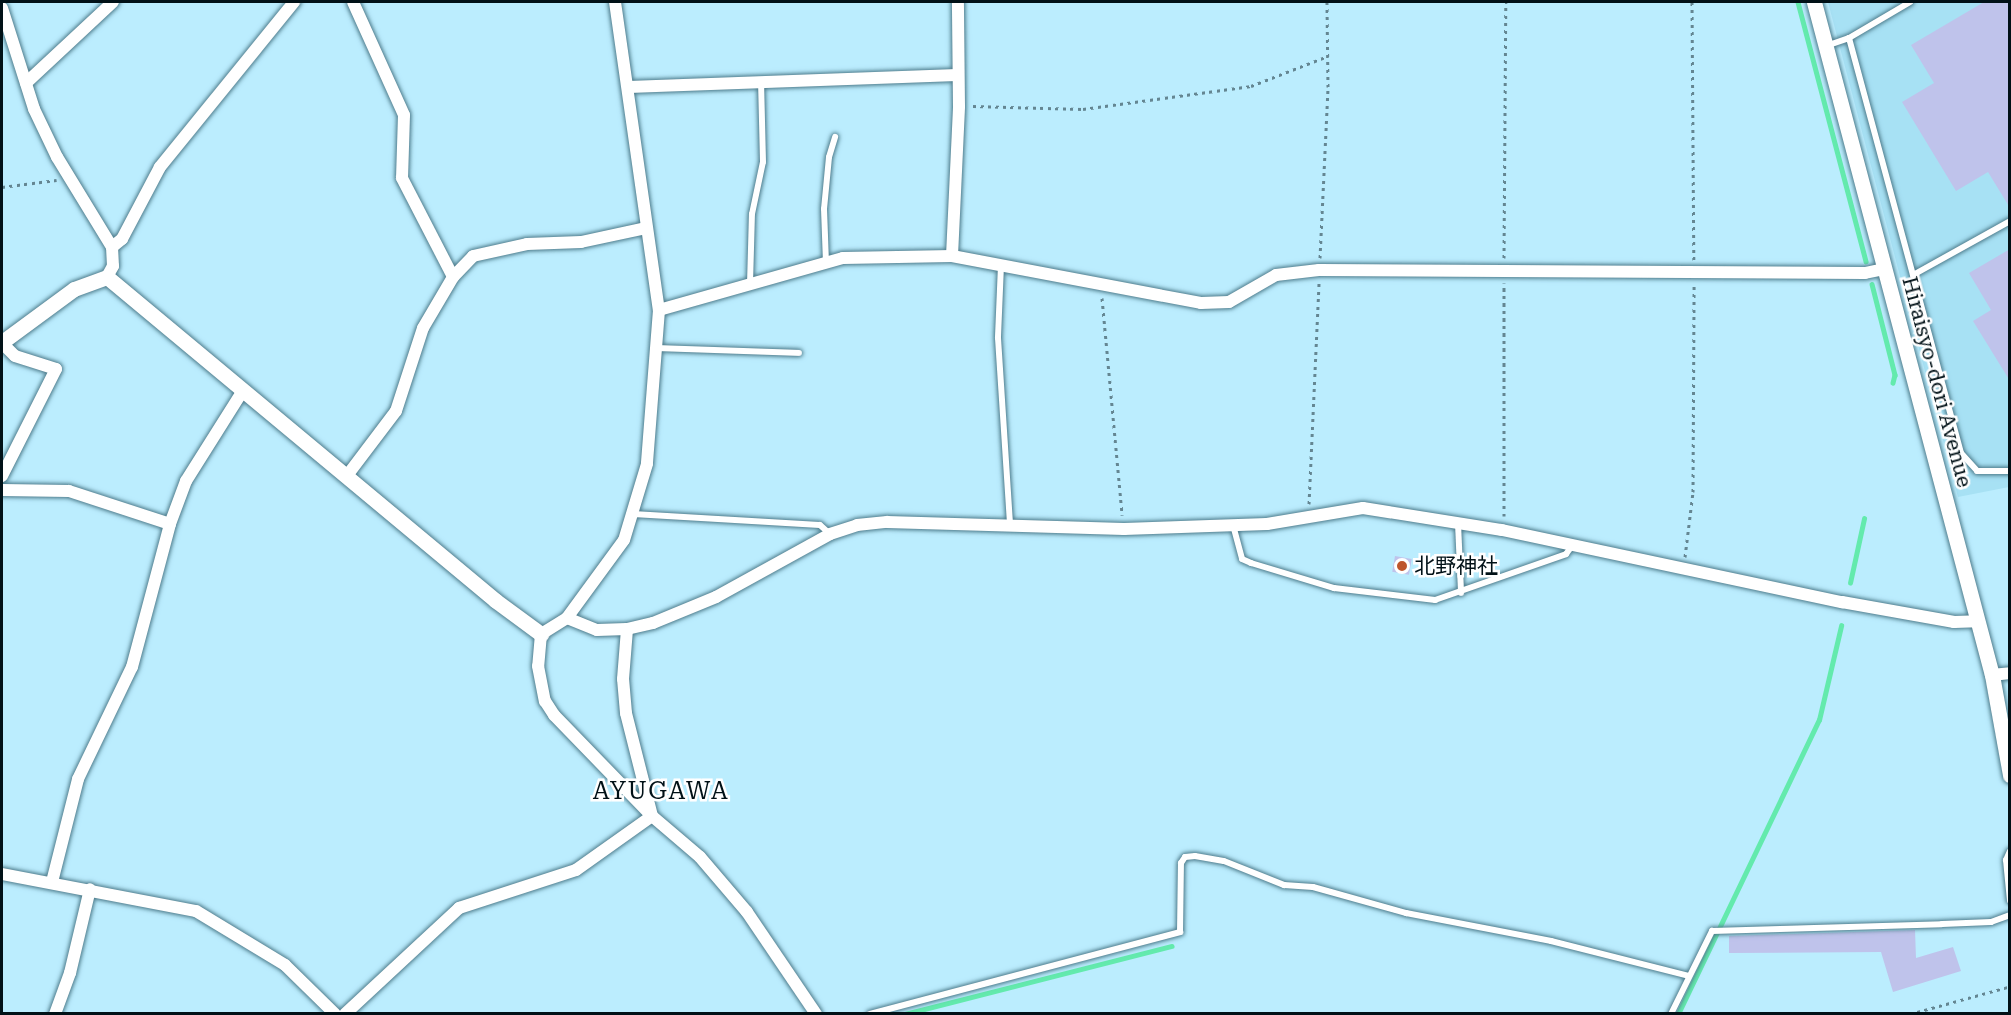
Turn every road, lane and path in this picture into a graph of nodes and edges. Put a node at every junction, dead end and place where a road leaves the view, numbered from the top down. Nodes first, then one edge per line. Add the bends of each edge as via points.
1 (113, 2) edge
2 (294, 2) edge
3 (353, 2) edge
4 (615, 2) edge
5 (958, 2) edge
6 (1814, 2) edge
7 (1910, 2) edge
8 (2, 8) edge
9 (1849, 38) junction
10 (1826, 46) junction
11 (1328, 56) dead end
12 (958, 75) junction
13 (761, 80) junction
14 (26, 83) junction
15 (628, 87) junction
16 (959, 106) junction
17 (835, 137) dead end
18 (71, 179) junction
19 (2, 187) edge
20 (2010, 221) edge
21 (646, 228) junction
22 (112, 247) junction
23 (952, 256) junction
24 (826, 263) junction
25 (1001, 265) junction
26 (1884, 269) junction
27 (1913, 275) junction
28 (108, 277) junction
29 (453, 277) junction
30 (750, 284) junction
31 (1101, 284) junction
32 (659, 310) junction
33 (2, 343) edge
34 (659, 348) junction
35 (799, 353) dead end
36 (242, 392) junction
37 (2010, 471) edge
38 (2, 476) edge
39 (346, 477) junction
40 (2, 489) edge
41 (633, 514) junction
42 (1458, 523) junction
43 (170, 524) junction
44 (1233, 524) junction
45 (1010, 526) junction
46 (1124, 529) junction
47 (830, 534) junction
48 (1573, 545) junction
49 (1461, 593) junction
50 (567, 618) junction
51 (1977, 621) junction
52 (627, 629) junction
53 (541, 634) junction
54 (2010, 673) edge
55 (1992, 675) junction
56 (2010, 776) edge
57 (652, 816) junction
58 (2010, 850) edge
59 (2, 874) edge
60 (52, 882) junction
61 (90, 889) junction
62 (2010, 901) edge
63 (2010, 915) edge
64 (1689, 976) junction
65 (2008, 987) dead end
66 (55, 1014) edge
67 (335, 1014) edge
68 (345, 1014) edge
69 (816, 1014) edge
70 (870, 1014) edge
71 (1671, 1014) edge
72 (1910, 1014) edge

1 - 14 street
2 - 22 street via 160,167 122,239
3 - 29 street via 404,115 402,178
4 - 15 street
5 - 12 street
6 - 10 street, Hiraisyo-dori Avenue
7 - 9 lane
8 - 14 street
9 - 10 lane
9 - 27 lane
10 - 26 street, Hiraisyo-dori Avenue
11 - 16 path via 1251,86 1173,97 1083,109
12 - 13 street
12 - 16 street
13 - 15 street
13 - 30 lane via 763,162 752,214
14 - 18 street via 34,109
15 - 21 street
16 - 23 street
17 - 24 lane via 824,209
18 - 19 path
18 - 22 street
20 - 27 lane
21 - 29 street via 581,242 527,244 472,256
21 - 32 street
22 - 28 street via 113,266
23 - 24 street via 843,258
23 - 25 street
24 - 30 street
25 - 31 street
25 - 45 lane via 998,338
26 - 31 street via 1865,273 1319,270 1276,275 1229,302 1202,303
26 - 51 street, Hiraisyo-dori Avenue
27 - 37 lane via 1961,453 1977,471
28 - 33 street via 74,289
28 - 36 street
29 - 39 street via 423,328 396,411
30 - 32 street
31 - 46 path
32 - 34 street
33 - 38 street via 15,356 56,369
34 - 35 lane
34 - 41 street via 647,464
36 - 39 street
36 - 43 street via 186,481
39 - 53 street via 496,602
40 - 43 street via 69,490
41 - 47 lane via 820,525
41 - 50 street via 624,540
42 - 44 street via 1363,508 1267,524
42 - 48 street
42 - 49 lane
43 - 60 street via 132,667 78,778
44 - 46 street
44 - 49 lane via 1242,560 1334,588 1435,600
45 - 46 street
45 - 47 street via 888,522 857,525
47 - 52 street via 716,597
48 - 49 lane via 1566,554
48 - 51 street via 1842,602 1954,622
50 - 52 street via 597,630
50 - 53 street
51 - 55 street, Hiraisyo-dori Avenue
52 - 57 street via 623,679 626,713
53 - 57 street via 538,666 546,701 554,716
54 - 55 street
55 - 56 street, Hiraisyo-dori Avenue
57 - 68 street via 576,870 459,908
57 - 69 street via 700,857 727,888
58 - 62 lane via 2006,860
59 - 60 street
60 - 61 street
61 - 66 street via 70,973
61 - 67 street via 196,911 211,918 285,965
63 - 64 lane via 1991,922 1720,929 1709,934
64 - 70 lane via 1551,941 1419,916 1313,887 1284,885 1224,861 1195,856 1185,857 1181,863 1180,932
64 - 71 lane
65 - 72 path

